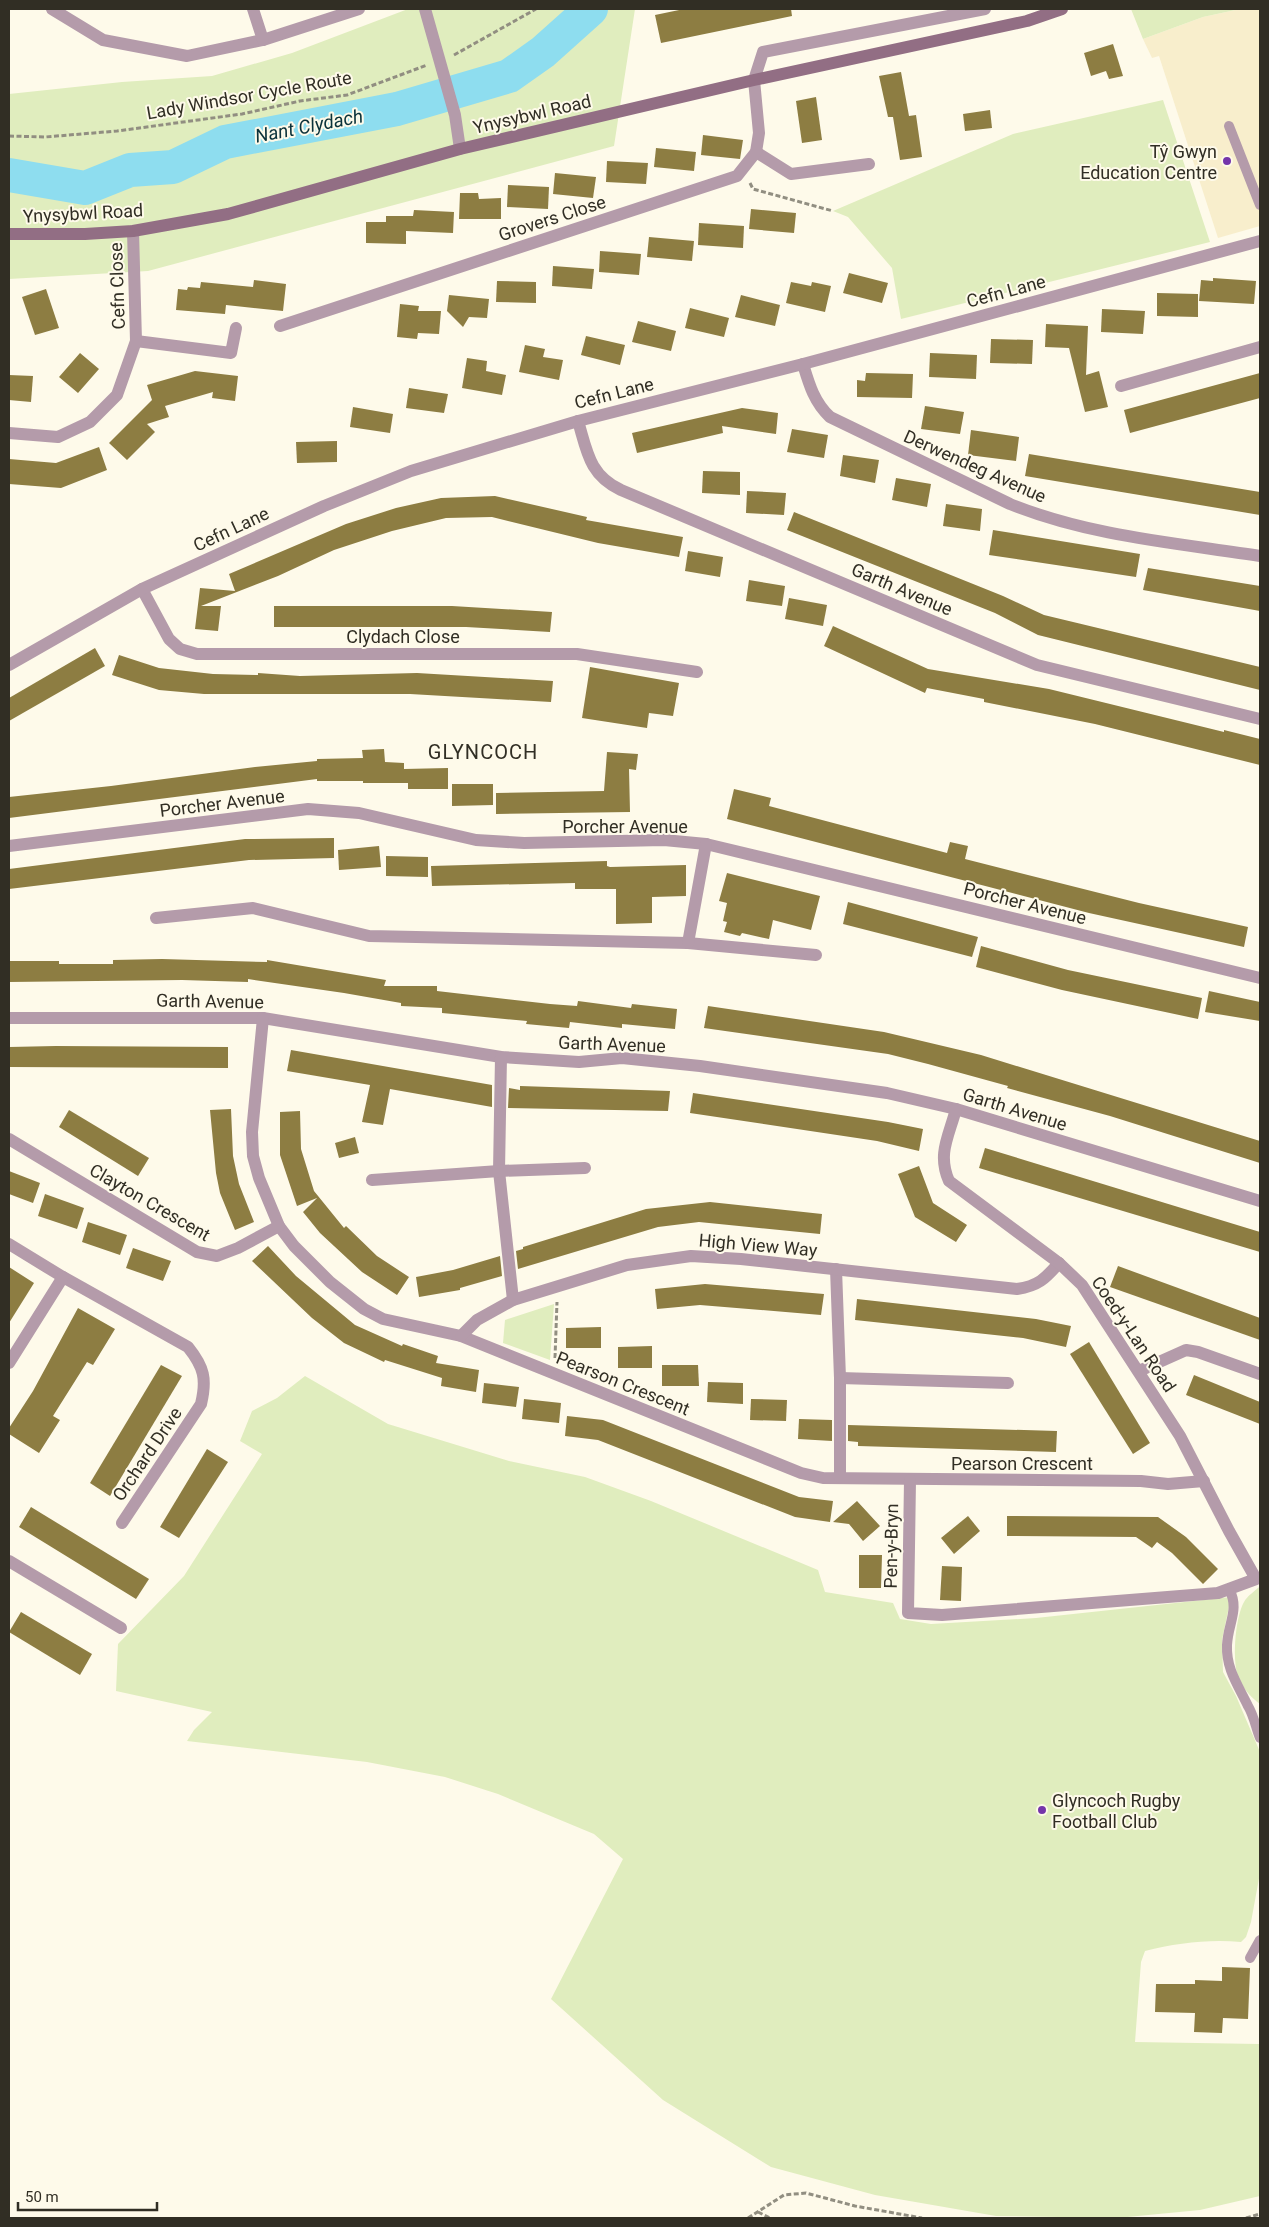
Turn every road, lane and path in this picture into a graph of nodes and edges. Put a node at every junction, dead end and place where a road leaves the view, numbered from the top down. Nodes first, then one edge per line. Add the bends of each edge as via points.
1 (52, 9) edge
2 (253, 9) edge
3 (359, 9) edge
4 (425, 9) edge
5 (536, 9) edge
6 (985, 9) edge
7 (1062, 9) edge
8 (263, 40) junction
9 (448, 57) dead end
10 (431, 64) dead end
11 (754, 80) junction
12 (1229, 126) dead end
13 (9, 136) edge
14 (460, 149) junction
15 (756, 152) junction
16 (869, 164) dead end
17 (742, 170) junction
18 (1260, 205) edge
19 (833, 211) dead end
20 (133, 231) junction
21 (9, 234) edge
22 (1260, 240) edge
23 (280, 326) dead end
24 (236, 328) dead end
25 (136, 341) junction
26 (1260, 347) edge
27 (804, 364) junction
28 (1121, 386) dead end
29 (578, 420) junction
30 (9, 433) edge
31 (1260, 556) edge
32 (142, 589) junction
33 (9, 665) edge
34 (697, 672) dead end
35 (1260, 719) edge
36 (706, 844) junction
37 (9, 846) edge
38 (156, 918) dead end
39 (688, 943) junction
40 (816, 955) dead end
41 (1260, 978) edge
42 (9, 1018) edge
43 (264, 1018) junction
44 (501, 1056) junction
45 (956, 1109) junction
46 (9, 1139) edge
47 (585, 1168) dead end
48 (499, 1171) junction
49 (372, 1180) dead end
50 (1260, 1201) edge
51 (279, 1226) junction
52 (9, 1244) edge
53 (1059, 1263) junction
54 (836, 1269) junction
55 (63, 1277) junction
56 (558, 1286) junction
57 (513, 1300) junction
58 (460, 1336) junction
59 (9, 1363) edge
60 (1139, 1371) junction
61 (554, 1374) junction
62 (1260, 1374) edge
63 (840, 1378) junction
64 (1008, 1383) dead end
65 (840, 1477) junction
66 (910, 1480) junction
67 (1204, 1481) junction
68 (122, 1523) dead end
69 (9, 1561) edge
70 (1223, 1591) junction
71 (121, 1628) dead end
72 (1260, 1738) edge
73 (1260, 1940) edge
74 (1250, 1958) dead end
75 (757, 2211) junction
76 (1260, 2214) edge
77 (748, 2218) edge
78 (770, 2218) edge
79 (922, 2218) edge
80 (1246, 2218) edge

1 - 8 street via 103,40 187,56
2 - 8 street
3 - 8 street
4 - 14 street via 455,115
5 - 9 path
6 - 11 street via 763,52
7 - 11 main road, Ynysybwl Road via 1026,21
10 - 13 path, Lady Windsor Cycle Route via 347,95 242,114 116,131 45,137
11 - 14 main road, Ynysybwl Road
11 - 15 street via 759,133
12 - 18 lane
14 - 20 main road, Ynysybwl Road via 228,214
15 - 16 street via 792,174
15 - 17 street, Grovers Close
17 - 19 path via 753,189
17 - 23 street, Grovers Close via 737,176
20 - 21 main road, Ynysybwl Road
20 - 25 street, Cefn Close
22 - 27 street, Cefn Lane
24 - 25 street, Cefn Close via 231,352
25 - 30 street, Cefn Close via 117,395 90,422 58,437
26 - 28 street
27 - 29 street, Cefn Lane
27 - 31 street, Derwendeg Avenue via 819,407 830,416 1010,504 1076,526
29 - 32 street, Cefn Lane via 411,471 324,506
29 - 35 street, Garth Avenue via 598,476 620,490 1037,665
32 - 33 street, Cefn Lane
32 - 34 street, Clydach Close via 169,639 180,649 197,654 577,654
36 - 37 street, Porcher Avenue via 664,840 524,843 476,840 359,813 308,809
36 - 39 street
36 - 41 street, Porcher Avenue
38 - 39 street via 253,908 369,936
39 - 40 street
42 - 43 street, Garth Avenue
43 - 44 street, Garth Avenue
43 - 51 street, Pearson Crescent via 252,1132 253,1156
44 - 45 street, Garth Avenue via 579,1062 622,1058 700,1066 886,1092
44 - 48 street
45 - 50 street, Garth Avenue
45 - 53 street, Coed-y-Lan Road via 943,1156 949,1181
46 - 51 street, Clayton Crescent via 197,1252 217,1256
47 - 48 street
48 - 49 street
48 - 57 street
51 - 58 street, Pearson Crescent via 330,1282 364,1309 383,1319
52 - 55 street
53 - 54 street, High View Way via 1033,1287 1017,1289
53 - 60 street, Coed-y-Lan Road via 1082,1285
54 - 56 street, High View Way via 691,1256 627,1265
54 - 63 street
55 - 59 street
55 - 68 street, Orchard Drive via 188,1347 205,1376 201,1404
56 - 57 street, High View Way
56 - 61 path
57 - 58 street, High View Way via 477,1320
58 - 61 street, Pearson Crescent
60 - 62 street via 1186,1350
60 - 67 street, Coed-y-Lan Road
61 - 65 street, Pearson Crescent via 801,1473 823,1478
63 - 64 street
63 - 65 street
65 - 66 street, Pearson Crescent
66 - 67 street, Pearson Crescent via 1141,1480 1168,1484
66 - 70 street, Pen-y-Bryn via 908,1613 942,1614
67 - 70 street, Coed-y-Lan Road via 1256,1579
69 - 71 street
70 - 72 lane via 1235,1606 1229,1630 1228,1662 1232,1678 1249,1707
73 - 74 lane
75 - 77 path
75 - 78 path
75 - 79 path via 784,2195 806,2193
76 - 80 path

